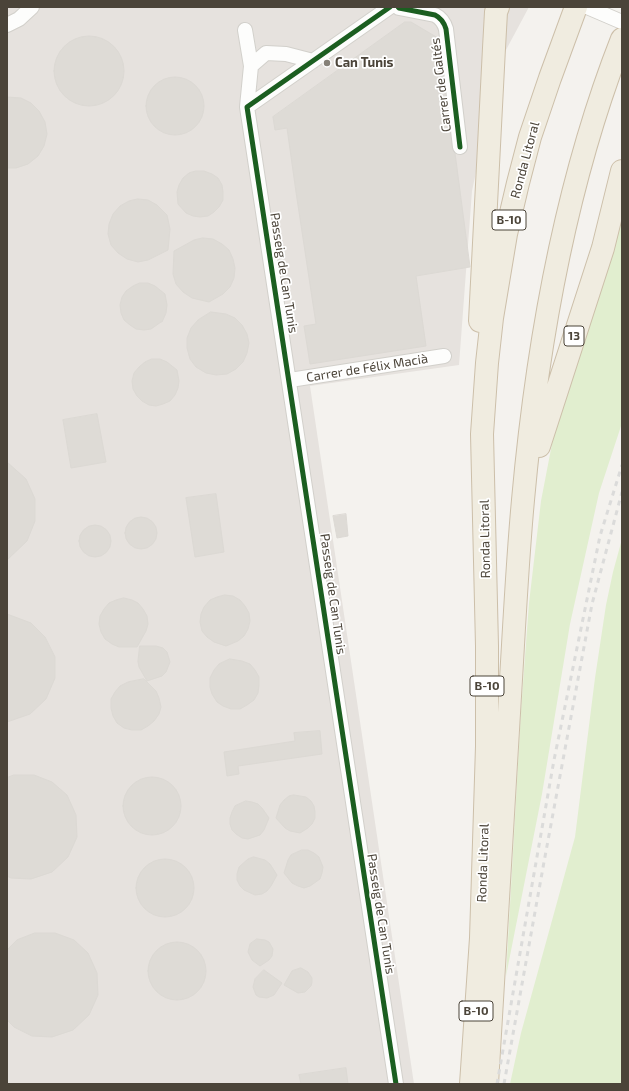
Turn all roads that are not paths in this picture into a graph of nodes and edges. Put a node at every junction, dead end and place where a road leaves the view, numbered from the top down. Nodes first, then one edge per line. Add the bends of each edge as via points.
1 (390, 7) edge
2 (398, 7) edge
3 (31, 8) edge
4 (496, 9) edge
5 (586, 10) edge
6 (7, 25) edge
7 (245, 30) dead end
8 (622, 34) edge
9 (313, 61) junction
10 (251, 66) junction
11 (248, 107) junction
12 (460, 147) dead end
13 (622, 172) edge
14 (444, 356) dead end
15 (290, 380) junction
16 (482, 434) junction
17 (523, 499) junction
18 (489, 939) junction
19 (396, 1084) edge
20 (471, 1084) edge
21 (487, 1084) edge

1 - 9 street
2 - 12 street, Carrer de Galtés via 435,15 444,23
3 - 6 street via 19,19
4 - 16 highway via 481,287
5 - 8 street
5 - 16 highway, Ronda Litoral / B-10 via 550,78 530,137 506,234 492,318
7 - 10 street, Passeig de Can Tunis
8 - 17 highway, Ronda Litoral / B-10 via 587,142 559,255 546,320
9 - 10 street via 286,54 266,53
9 - 11 street
10 - 11 street, Passeig de Can Tunis
11 - 15 street, Passeig de Can Tunis
13 - 17 highway, 13 via 603,248
14 - 15 street, Carrer de Félix Macià
15 - 19 street, Passeig de Can Tunis
16 - 18 highway, Ronda Litoral / B-10
17 - 18 highway, Ronda Litoral / B-10
18 - 20 highway, Ronda Litoral / B-10
18 - 21 highway, Ronda Litoral / B-10

